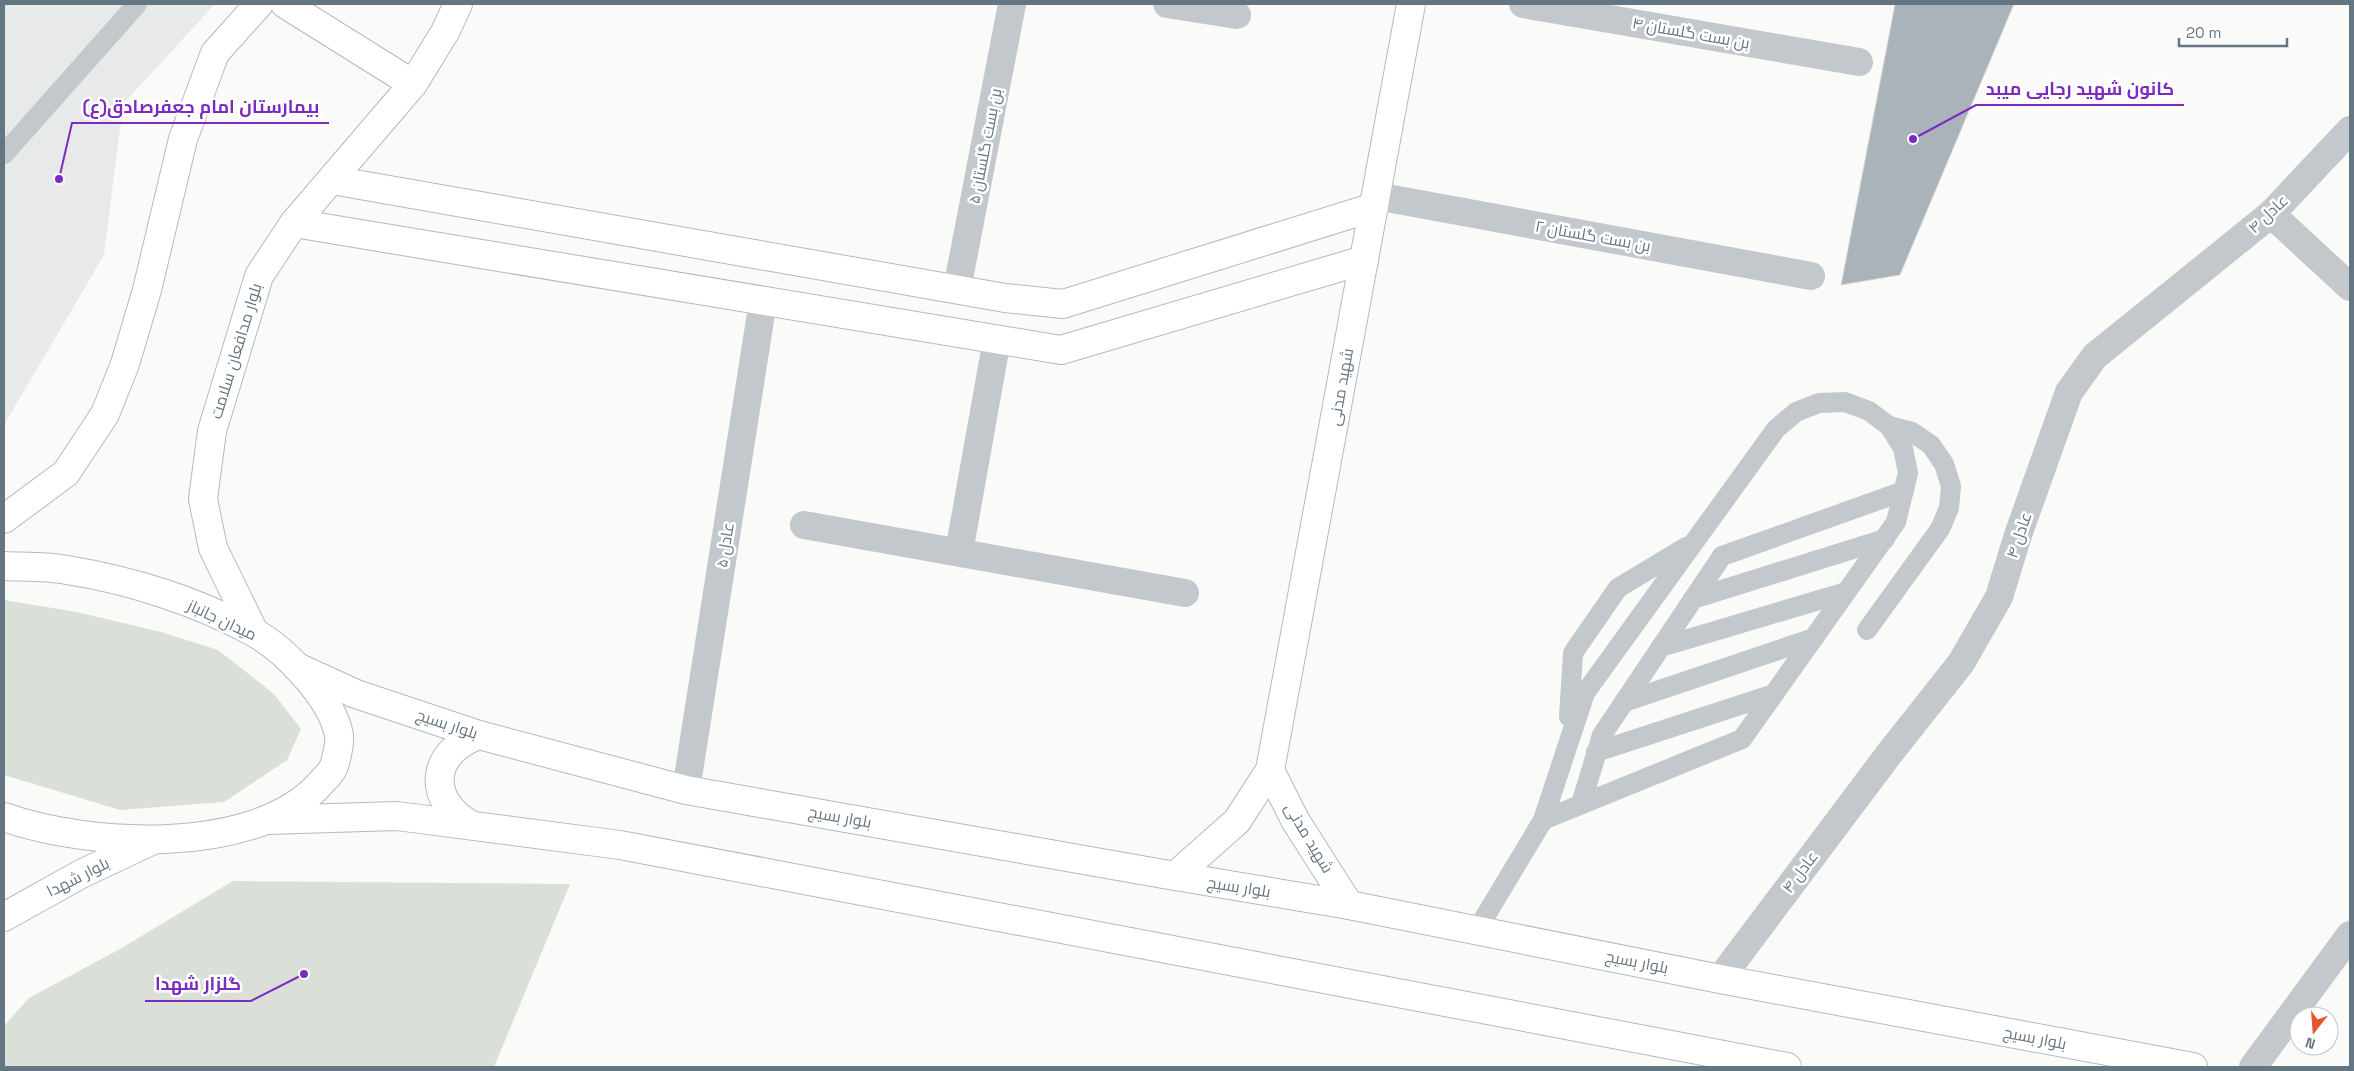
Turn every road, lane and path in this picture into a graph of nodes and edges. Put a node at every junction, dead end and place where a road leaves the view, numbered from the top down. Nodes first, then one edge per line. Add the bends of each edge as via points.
1 (137, 4) edge
2 (259, 4) edge
3 (285, 4) edge
4 (458, 4) edge
5 (1012, 4) edge
6 (1167, 4) edge
7 (1411, 4) edge
8 (1523, 4) edge
9 (1237, 15) dead end
10 (1859, 62) dead end
11 (413, 84) junction
12 (2350, 130) edge
13 (4, 154) edge
14 (332, 180) junction
15 (1375, 201) junction
16 (2271, 214) junction
17 (294, 223) junction
18 (1364, 260) junction
19 (1811, 276) dead end
20 (2350, 287) edge
21 (957, 289) junction
22 (763, 301) junction
23 (997, 339) junction
24 (1890, 426) junction
25 (1904, 491) junction
26 (4, 519) edge
27 (804, 524) dead end
28 (1885, 538) junction
29 (1692, 544) junction
30 (959, 552) junction
31 (4, 566) edge
32 (1846, 592) junction
33 (1185, 594) dead end
34 (1693, 599) junction
35 (1867, 630) dead end
36 (254, 632) junction
37 (1814, 638) junction
38 (1661, 647) junction
39 (297, 666) junction
40 (1774, 694) junction
41 (1624, 702) junction
42 (479, 735) junction
43 (1568, 743) junction
44 (1596, 752) junction
45 (1270, 770) junction
46 (686, 790) junction
47 (1581, 804) junction
48 (4, 817) edge
49 (267, 820) junction
50 (1542, 820) junction
51 (471, 825) junction
52 (153, 840) junction
53 (1175, 876) junction
54 (1349, 905) junction
55 (4, 917) edge
56 (1477, 930) junction
57 (2350, 935) edge
58 (1720, 979) junction
59 (1787, 1067) edge
60 (2192, 1067) edge
61 (2253, 1067) edge

1 - 13 lane
2 - 26 street via 215,53 183,139 147,290 125,364 105,414 66,472
3 - 11 street
4 - 11 street, بلوار مدافعان سلامت
5 - 21 street, بن بست گلستان ۵
6 - 9 street
7 - 15 street, شهید مدنی
8 - 10 street, بن بست گلستان ۴
11 - 14 street, بلوار مدافعان سلامت
12 - 16 street, عادل ۴
14 - 17 street, بلوار مدافعان سلامت
14 - 21 street
15 - 18 street, شهید مدنی
15 - 19 street, بن بست گلستان ۲
15 - 21 street via 1063,304
16 - 20 street
16 - 58 street, عادل ۴ via 2095,356 2069,392 1999,597 1961,663
17 - 22 street
17 - 36 street, بلوار مدافعان سلامت via 259,276 212,430 203,499 213,548
18 - 23 street via 1060,350
18 - 45 street, شهید مدنی
22 - 23 street
22 - 46 street, عادل ۵
23 - 30 street
24 - 25 lane via 1903,448 1908,473
24 - 29 lane via 1869,410 1846,402 1819,403 1796,412 1776,429
24 - 35 lane via 1912,432 1931,446 1944,464 1951,486 1949,508 1940,529
25 - 28 lane via 1896,522
25 - 34 lane via 1722,556
27 - 30 street
28 - 32 lane
28 - 34 lane
29 - 43 lane via 1585,693
29 - 43 lane via 1618,588 1573,653
30 - 33 street
31 - 36 street, میدان جانباز via 66,570 133,585 197,606
32 - 37 lane
32 - 38 lane
34 - 38 lane
36 - 39 street, میدان جانباز
37 - 40 lane
37 - 41 lane
38 - 41 lane
39 - 42 street, بلوار بسیج via 356,694
39 - 49 street, میدان جانباز via 326,701 339,736 333,770 307,797
40 - 44 lane
40 - 47 lane via 1742,739
41 - 44 lane via 1602,735
42 - 46 street, بلوار بسیج
42 - 51 street via 464,740 453,749 444,761 440,775 440,791 446,806 457,818
43 - 50 lane
44 - 47 lane
45 - 53 street, شهید مدنی via 1237,821
45 - 54 street, شهید مدنی via 1295,820
46 - 53 street, بلوار بسیج
47 - 50 lane
48 - 52 street, میدان جانباز via 85,836
49 - 51 street via 397,816
49 - 52 street, میدان جانباز via 215,834
50 - 56 lane
51 - 59 street via 620,845
52 - 55 street, بلوار شهدا via 81,874
53 - 54 street, بلوار بسیج
54 - 56 street, بلوار بسیج
56 - 58 street, بلوار بسیج
57 - 61 street
58 - 60 street, بلوار بسیج

